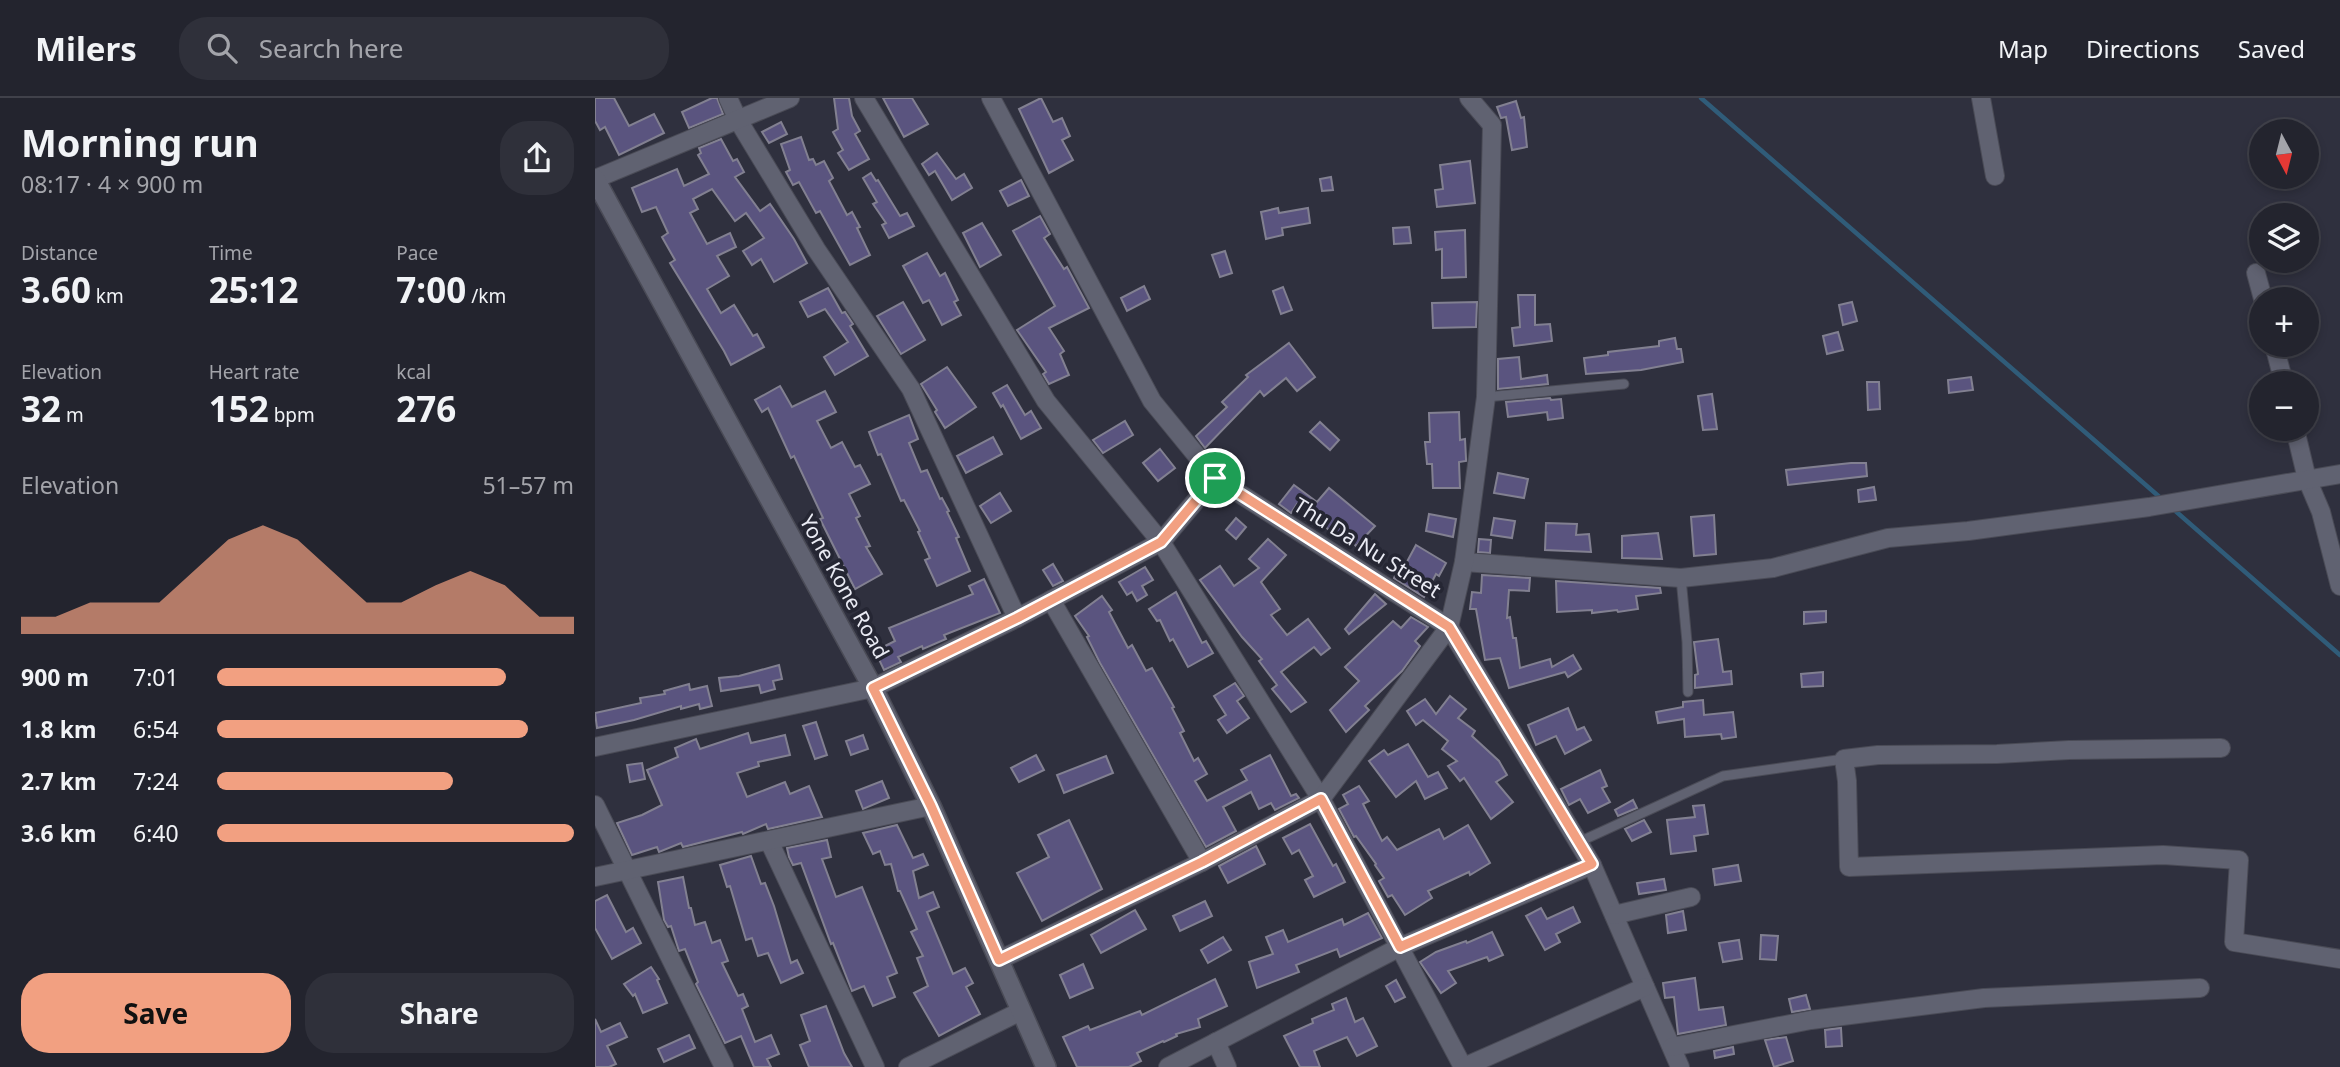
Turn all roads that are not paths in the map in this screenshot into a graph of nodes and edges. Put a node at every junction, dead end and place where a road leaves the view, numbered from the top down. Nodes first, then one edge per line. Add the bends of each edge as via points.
1 (728, 98) edge
2 (790, 98) edge
3 (865, 98) edge
4 (991, 98) edge
5 (1469, 98) edge
6 (1981, 98) edge
7 (738, 120) junction
8 (1995, 176) dead end
9 (595, 179) edge
10 (2256, 273) dead end
11 (2260, 287) edge
12 (1624, 384) dead end
13 (1486, 397) junction
14 (2298, 441) edge
15 (2340, 474) edge
16 (1215, 478) junction
17 (2307, 479) junction
18 (1161, 542) junction
19 (1464, 562) junction
20 (1681, 578) junction
21 (2340, 586) edge
22 (1051, 600) junction
23 (1017, 618) junction
24 (1449, 627) junction
25 (873, 688) junction
26 (1688, 692) dead end
27 (595, 747) edge
28 (2221, 748) dead end
29 (1844, 759) junction
30 (1321, 799) junction
31 (595, 805) edge
32 (931, 806) junction
33 (769, 841) junction
34 (1579, 842) junction
35 (1202, 862) junction
36 (1592, 864) junction
37 (628, 871) junction
38 (595, 877) edge
39 (1692, 897) dead end
40 (1614, 915) junction
41 (1400, 947) junction
42 (2340, 959) edge
43 (999, 960) junction
44 (1646, 987) junction
45 (2200, 988) dead end
46 (1021, 1011) junction
47 (1216, 1042) junction
48 (1672, 1047) junction
49 (724, 1067) edge
50 (875, 1067) edge
51 (908, 1067) edge
52 (1046, 1067) edge
53 (1168, 1067) edge
54 (1227, 1067) edge
55 (1464, 1067) edge
56 (1680, 1067) edge

1 - 7 street
2 - 7 street
3 - 18 street via 1046,401
4 - 16 street, Thu Da Nu Street via 1152,401
5 - 13 street via 1492,125
6 - 8 street
7 - 9 street
7 - 23 street via 816,249 911,389
9 - 25 street, Yone Kone Road
10 - 11 street
12 - 13 lane
13 - 19 street
14 - 17 street
15 - 17 street
16 - 18 street
16 - 24 street, Thu Da Nu Street
17 - 20 street via 2148,507 1888,538 1773,568
17 - 21 street via 2321,512
18 - 22 street
18 - 30 street
19 - 20 street
19 - 24 street
20 - 26 lane
22 - 23 street
22 - 35 street
23 - 25 street
24 - 30 street
24 - 34 street, Thu Da Nu Street
25 - 27 street
25 - 32 street, Yone Kone Road
28 - 29 street
29 - 34 lane via 1723,776
29 - 42 street via 1849,867 2163,855 2239,860 2234,942
30 - 35 street
30 - 41 street
31 - 37 street
32 - 33 street
32 - 43 street, Yone Kone Road
33 - 37 street
33 - 50 street
34 - 36 street, Thu Da Nu Street
35 - 43 street
36 - 40 street, Thu Da Nu Street
36 - 41 street
37 - 38 street
37 - 49 street
39 - 40 street
40 - 44 street, Thu Da Nu Street
41 - 47 street
41 - 55 street
43 - 46 street, Yone Kone Road
44 - 48 street, Thu Da Nu Street
44 - 55 street
45 - 48 street via 1984,998 1811,1020
46 - 51 street
46 - 52 street, Yone Kone Road
47 - 53 street
47 - 54 street
48 - 56 street, Thu Da Nu Street

